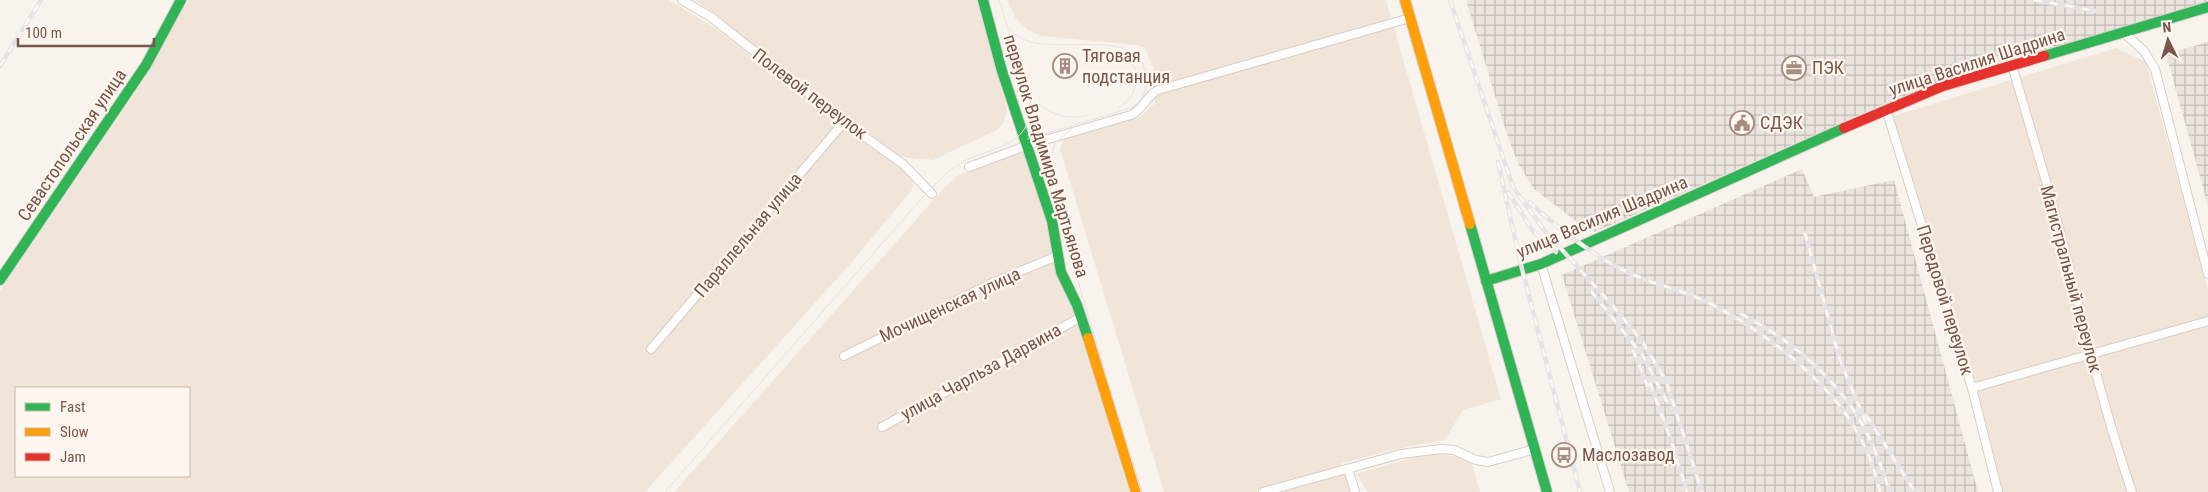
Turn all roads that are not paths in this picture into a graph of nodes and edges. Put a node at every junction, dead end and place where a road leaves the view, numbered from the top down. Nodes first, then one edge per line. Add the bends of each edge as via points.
1 (180, 0) edge
2 (682, 0) edge
3 (983, 0) edge
4 (1404, 0) edge
5 (2208, 7) edge
6 (1410, 18) junction
7 (2122, 32) junction
8 (2012, 65) junction
9 (1886, 109) junction
10 (844, 122) junction
11 (1028, 145) junction
12 (969, 167) dead end
13 (932, 194) dead end
14 (1057, 256) junction
15 (1541, 264) junction
16 (2208, 274) edge
17 (0, 280) edge
18 (1486, 281) junction
19 (1081, 317) junction
20 (2208, 320) edge
21 (651, 349) dead end
22 (2090, 353) junction
23 (844, 356) dead end
24 (1972, 388) junction
25 (882, 428) dead end
26 (1535, 449) junction
27 (1348, 469) junction
28 (1136, 492) edge
29 (1263, 492) edge
30 (1355, 492) edge
31 (1547, 492) edge
32 (1610, 492) edge
33 (1998, 492) edge
34 (2132, 492) edge

1 - 17 street, Севастопольская улица via 146,65
2 - 10 street, Полевой переулок via 711,17
3 - 11 street, переулок Владимира Мартьянова via 1002,71
4 - 6 street
5 - 7 street, улица Василия Шадрина
6 - 11 street via 1158,90 1136,112
6 - 18 street
7 - 8 street, улица Василия Шадрина
7 - 16 street via 2144,51 2155,69
8 - 9 street, улица Василия Шадрина via 1943,86
8 - 22 street, Магистральный переулок via 2064,245
9 - 15 street, улица Василия Шадрина
9 - 24 street, Передовой переулок
10 - 13 street, Полевой переулок via 903,164
10 - 21 street, Параллельная улица
11 - 12 street
11 - 14 street, переулок Владимира Мартьянова via 1052,221
14 - 19 street, переулок Владимира Мартьянова
14 - 23 street, Мочищенская улица via 992,283
15 - 18 street, улица Василия Шадрина
15 - 32 street
18 - 26 street
19 - 25 street, улица Чарльза Дарвина
19 - 28 street, переулок Владимира Мартьянова
20 - 22 street
22 - 24 street
22 - 34 street, Магистральный переулок
24 - 33 street, Передовой переулок
26 - 27 street via 1488,462 1454,450 1434,449 1401,454
26 - 31 street
27 - 29 street
27 - 30 street

